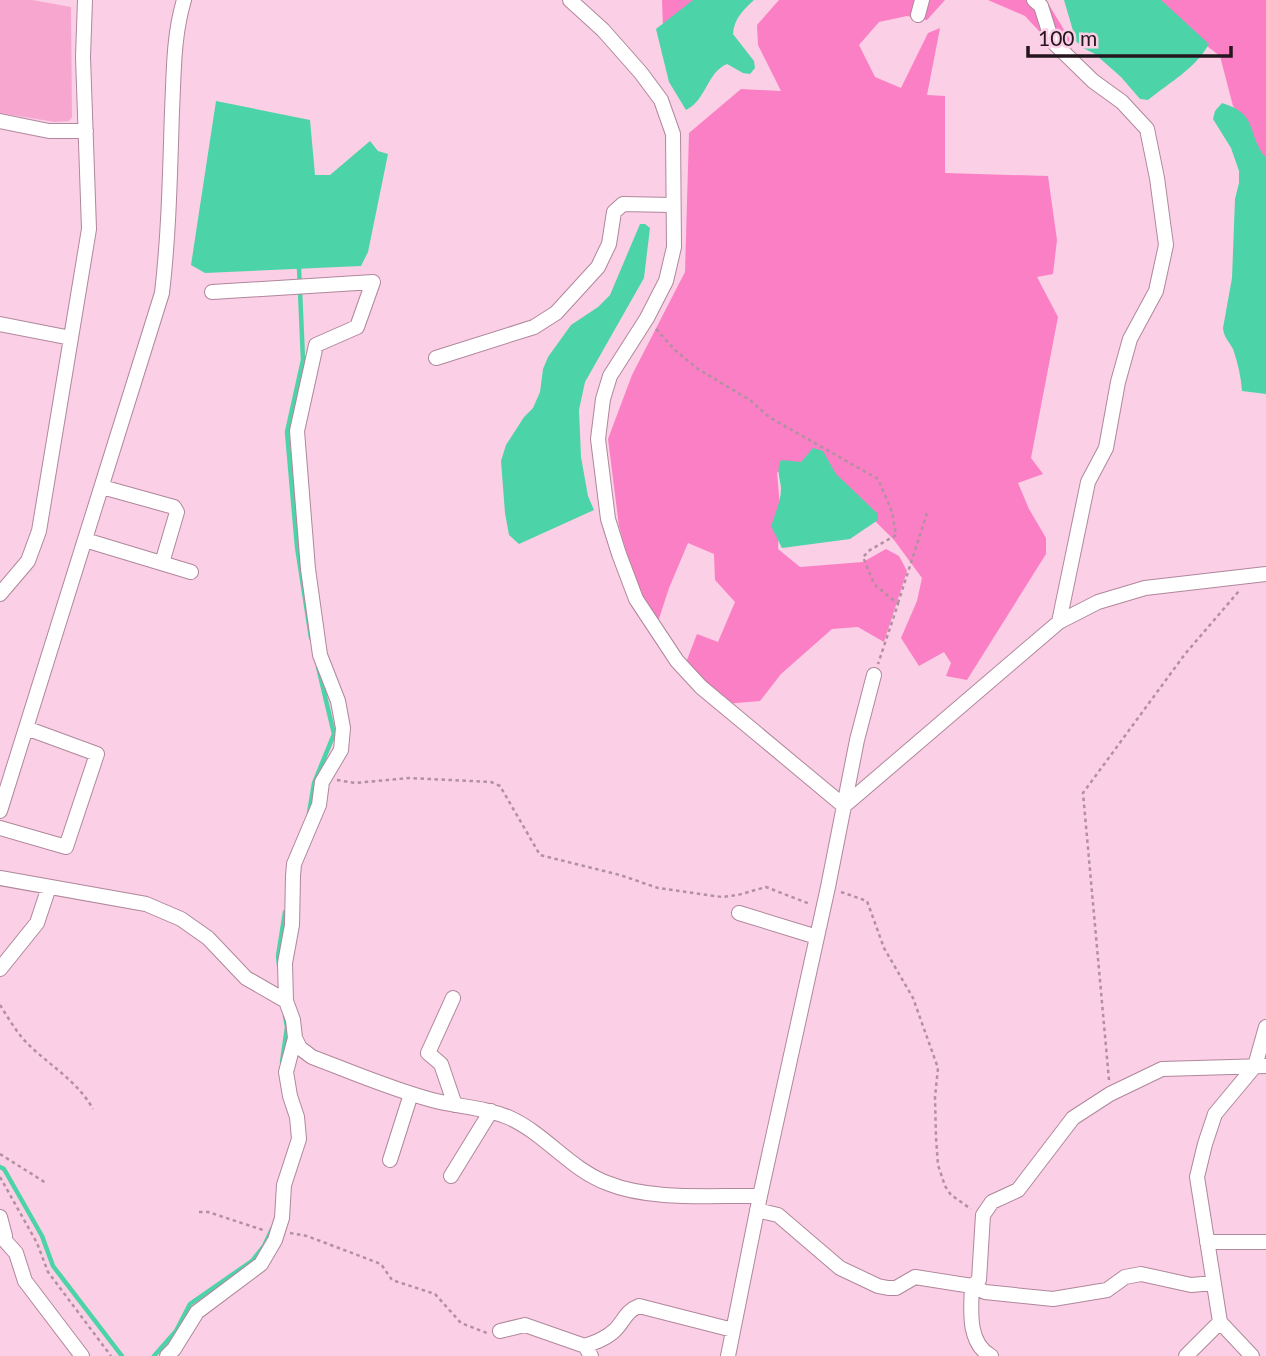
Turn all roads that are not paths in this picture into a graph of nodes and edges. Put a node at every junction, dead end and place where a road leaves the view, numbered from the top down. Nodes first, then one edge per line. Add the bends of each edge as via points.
1 (85, 0) edge
2 (184, 0) edge
3 (570, 0) edge
4 (1034, 0) edge
5 (0, 121) edge
6 (86, 131) junction
7 (672, 205) junction
8 (212, 292) dead end
9 (0, 324) edge
10 (71, 338) junction
11 (436, 358) dead end
12 (102, 487) junction
13 (85, 540) junction
14 (162, 564) junction
15 (191, 572) dead end
16 (1259, 575) edge
17 (0, 594) edge
18 (1059, 622) junction
19 (874, 676) road end
20 (26, 728) junction
21 (844, 806) junction
22 (0, 811) edge
23 (0, 828) edge
24 (0, 878) edge
25 (49, 887) junction
26 (739, 913) dead end
27 (817, 937) junction
28 (0, 969) edge
29 (453, 998) dead end
30 (286, 1001) junction
31 (1266, 1027) edge
32 (295, 1038) junction
33 (1261, 1066) edge
34 (411, 1094) junction
35 (455, 1105) junction
36 (491, 1111) junction
37 (390, 1160) dead end
38 (451, 1176) dead end
39 (758, 1203) junction
40 (0, 1217) edge
41 (2, 1237) edge
42 (1207, 1242) junction
43 (1266, 1242) edge
44 (1214, 1283) junction
45 (972, 1286) junction
46 (1220, 1322) junction
47 (733, 1330) junction
48 (500, 1331) road end
49 (588, 1351) edge
50 (82, 1356) edge
51 (167, 1356) edge
52 (728, 1356) edge
53 (992, 1356) edge
54 (1186, 1356) edge
55 (1252, 1356) edge

1 - 6 street
2 - 12 street via 173,58 168,241 162,293
3 - 7 street via 603,30 662,100 673,134
4 - 18 street via 1041,6 1052,41 1147,129 1166,245 1156,291 1130,339 1106,448 1088,482
5 - 6 street via 49,131
6 - 10 street via 89,229
7 - 11 street via 623,204 614,212 598,267 556,313 534,327
7 - 21 street via 674,247 666,281 610,376 603,398 598,439 608,519 636,599 677,661 701,687
8 - 30 street via 373,282 357,327 316,345 297,431 320,655 343,728 341,750 322,782 311,829 294,864
9 - 10 street
10 - 17 street via 39,531 28,561
12 - 13 street
12 - 14 street via 174,507 177,512
13 - 14 street
13 - 20 street
14 - 15 street
16 - 18 street via 1145,588 1098,602
18 - 21 street
19 - 21 street
20 - 22 street
20 - 23 street via 97,754 66,847
21 - 27 street
24 - 25 street
25 - 28 street via 37,923
25 - 30 street via 146,904 181,919 208,938 246,978
26 - 27 street
27 - 39 street
29 - 35 street via 428,1053 441,1064
30 - 32 street
31 - 33 street
32 - 34 street via 312,1057
32 - 51 street via 286,1072 299,1139 284,1185 278,1234 261,1264 197,1312
33 - 42 street via 1215,1114 1205,1144 1198,1177
33 - 45 street via 1162,1069 1073,1118 1018,1190 992,1202 983,1215 979,1280
34 - 35 street
34 - 37 street
35 - 36 street
36 - 38 street
36 - 39 street via 511,1119 606,1183 657,1194
39 - 45 street via 778,1214 840,1268 878,1286 896,1287 915,1277
39 - 47 street
40 - 41 street
41 - 50 street via 16,1252 25,1281
42 - 43 street
42 - 44 street
44 - 45 street via 1191,1285 1141,1273 1125,1277 1107,1290 1053,1299 985,1292
44 - 46 street
45 - 53 street via 975,1336 984,1352
46 - 54 street
46 - 55 street
47 - 49 street via 639,1306
47 - 52 street
48 - 49 street via 525,1325

